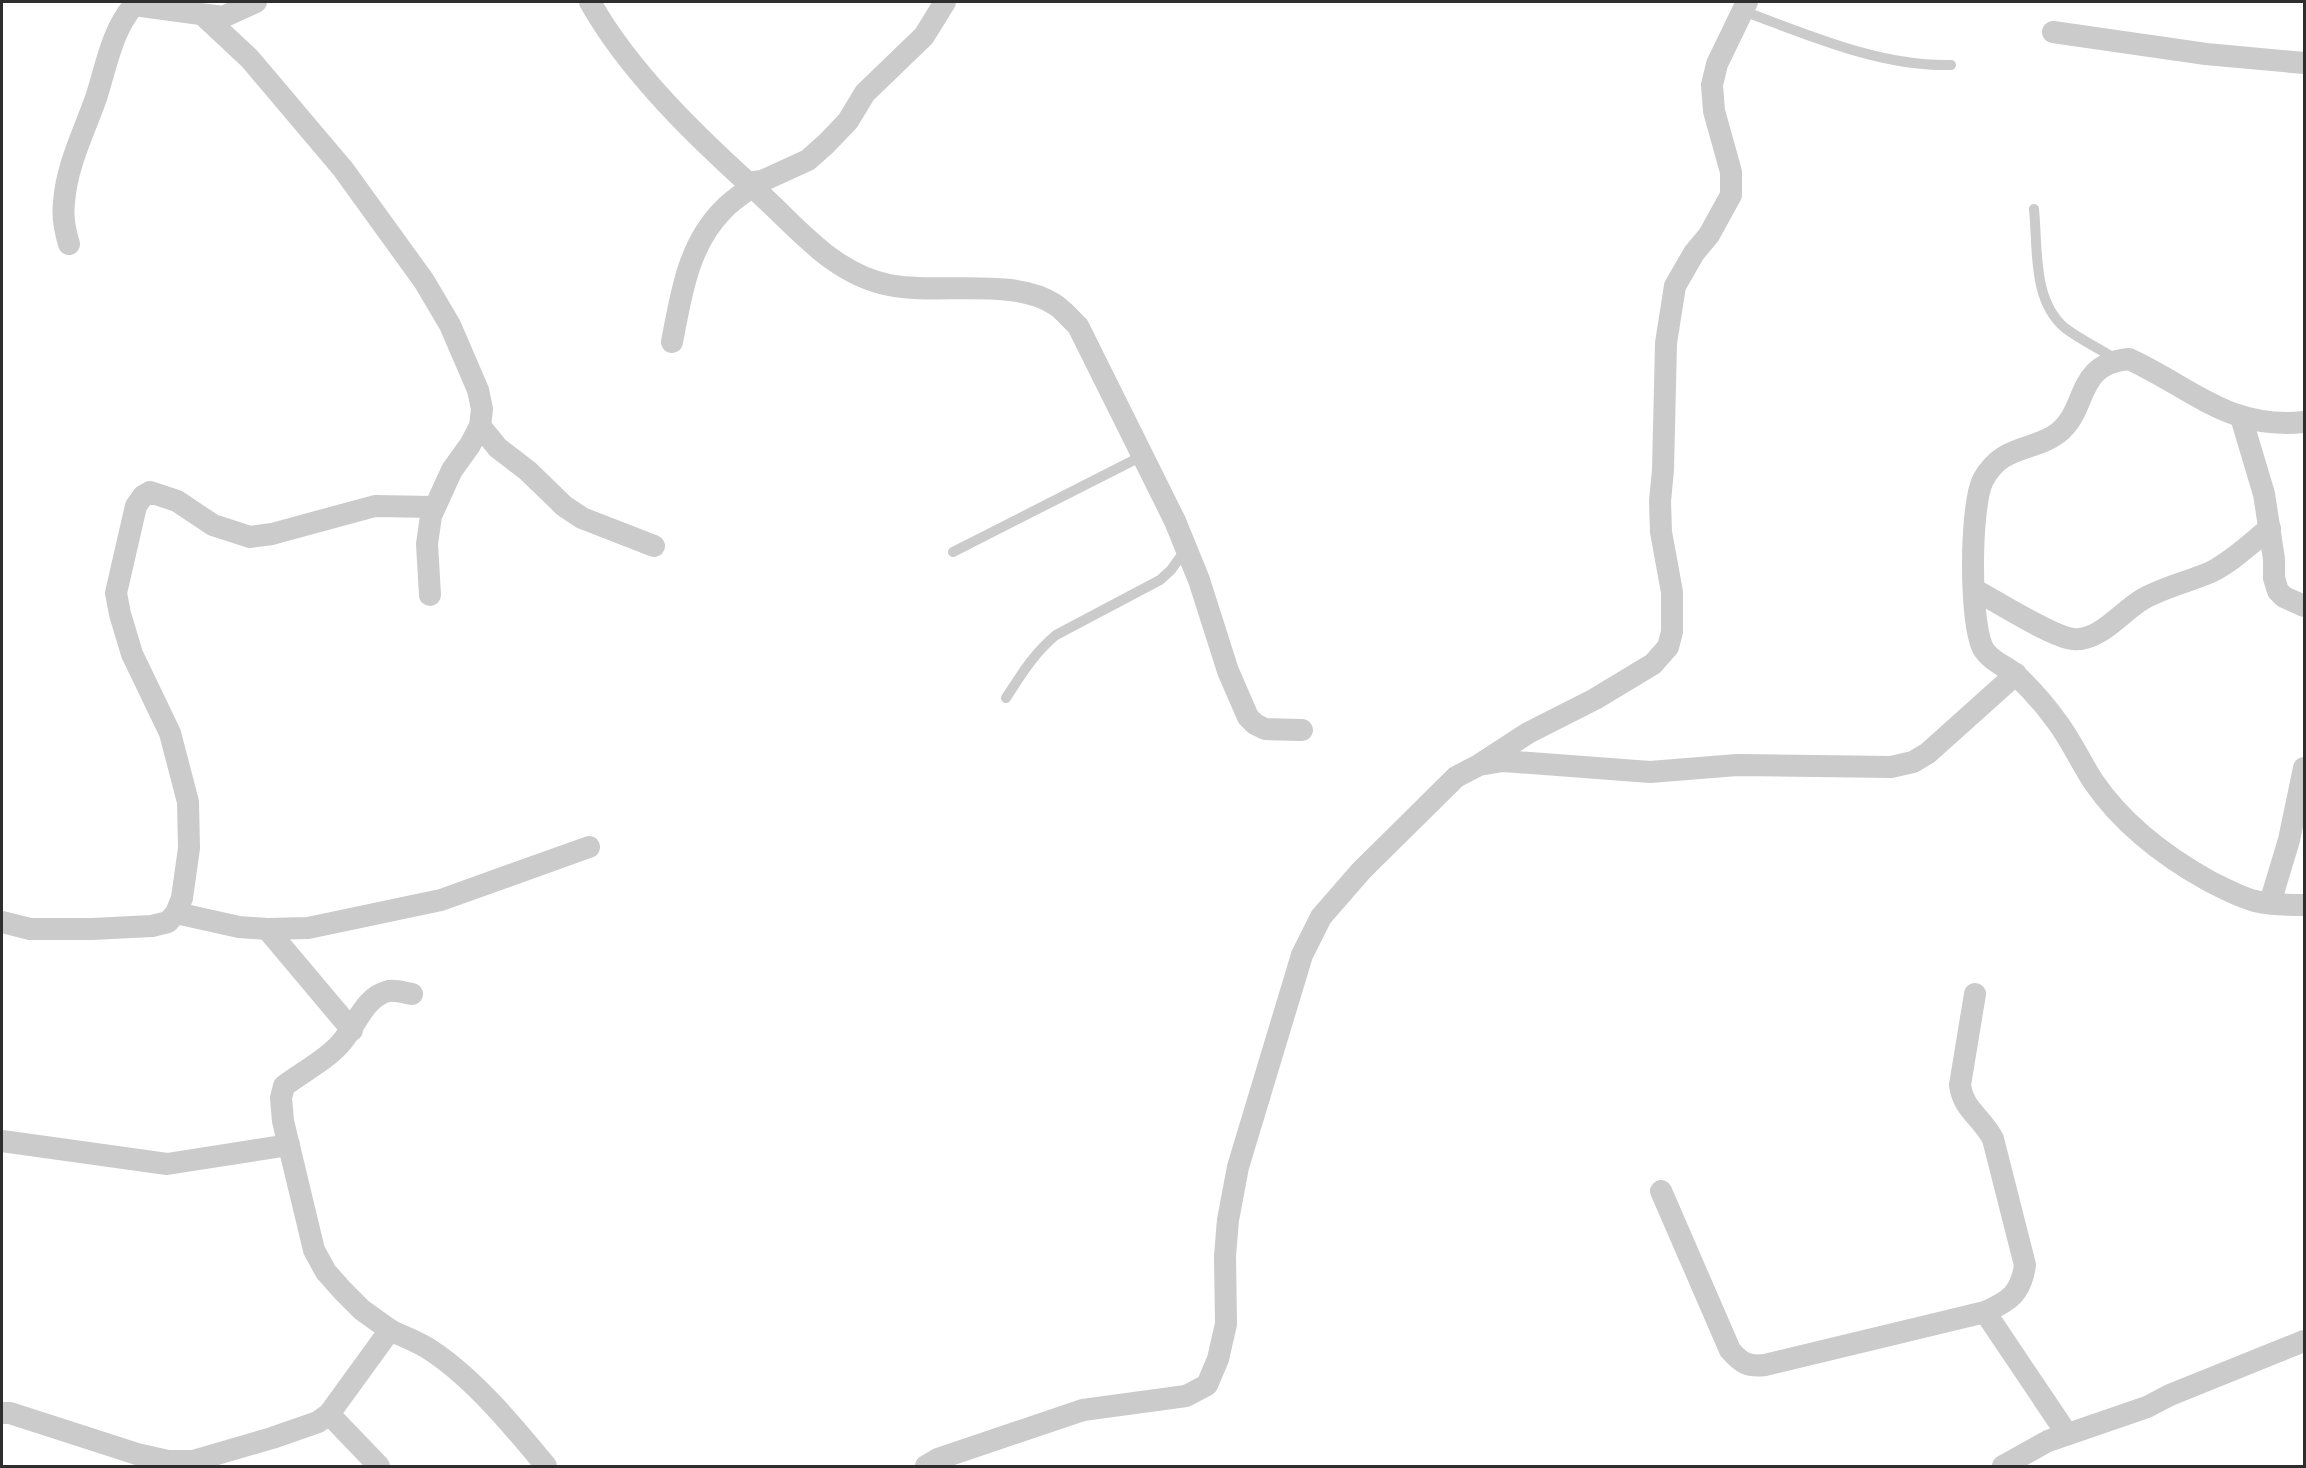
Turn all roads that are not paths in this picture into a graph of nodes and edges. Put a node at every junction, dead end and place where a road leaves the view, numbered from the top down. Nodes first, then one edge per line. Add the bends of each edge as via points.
1 (256, 2) edge
2 (590, 2) edge
3 (945, 2) edge
4 (133, 3) edge
5 (1745, 6) edge
6 (204, 16) junction
7 (2053, 32) dead end
8 (2304, 63) edge
9 (1951, 65) dead end
10 (749, 185) junction
11 (2034, 209) dead end
12 (69, 244) dead end
13 (672, 342) dead end
14 (2117, 360) junction
15 (2241, 417) junction
16 (2304, 422) edge
17 (480, 426) junction
18 (1142, 456) junction
19 (434, 507) junction
20 (2270, 528) junction
21 (654, 546) dead end
22 (1186, 549) junction
23 (953, 552) dead end
24 (1975, 590) junction
25 (430, 595) dead end
26 (2304, 606) edge
27 (2016, 675) junction
28 (1006, 698) dead end
29 (1302, 730) dead end
30 (1479, 765) junction
31 (2304, 768) edge
32 (589, 847) dead end
33 (2270, 903) junction
34 (2304, 906) edge
35 (176, 913) junction
36 (2, 922) edge
37 (267, 929) junction
38 (412, 994) dead end
39 (1975, 994) dead end
40 (352, 1030) junction
41 (2, 1141) edge
42 (289, 1145) junction
43 (1661, 1191) dead end
44 (1985, 1312) junction
45 (390, 1330) junction
46 (2304, 1341) edge
47 (4, 1407) edge
48 (329, 1414) junction
49 (2067, 1434) junction
50 (152, 1462) edge
51 (379, 1467) edge
52 (546, 1467) edge
53 (926, 1467) edge
54 (2003, 1467) edge

1 - 6 street via 223,17
2 - 10 street via 618,46 709,147
3 - 10 street via 924,36 865,93 848,121 827,143 807,160
4 - 6 street
4 - 12 street via 114,39 69,175 64,203 64,229
5 - 9 lane via 1831,43 1921,66
5 - 30 street via 1717,64 1712,85 1714,111 1731,172 1731,195 1675,286 1666,343 1660,501 1661,532 1672,592 1668,647 1653,664
6 - 17 street via 250,59 302,119 424,281 450,325 478,390
7 - 8 street via 2206,54
10 - 13 street via 714,220 689,265
10 - 18 street via 814,246 863,278 890,286 997,289 1037,296 1055,304 1078,326
11 - 14 lane via 2041,289 2047,304 2065,328
14 - 15 street via 2137,362
14 - 24 street via 2096,372 2060,431 2006,455 1993,465 1983,481 1976,505
15 - 16 street via 2290,424
15 - 20 street
17 - 19 street
17 - 21 street via 498,448 564,506 582,518
18 - 22 street
18 - 23 lane
19 - 25 street via 427,544
19 - 35 street via 375,506 250,537 213,525 160,494 150,492 136,506 116,593 132,654 170,733 188,802 189,848
20 - 24 street via 2211,572 2142,600 2085,639 2061,636
20 - 26 street via 2278,591
22 - 28 lane via 1160,580 1056,635 1032,659
22 - 29 street via 1248,717 1265,729
24 - 27 street via 1976,622 1984,650
27 - 30 street via 1928,753 1913,762 1891,767 1737,765 1650,772 1503,761
27 - 33 street via 2057,721 2094,782 2144,838 2224,889
30 - 53 street via 1456,777 1361,871 1320,917 1302,955 1238,1167 1224,1256 1226,1324 1207,1385 1186,1396 1083,1410
31 - 33 street via 2289,840
32 - 37 street via 441,900 308,928
33 - 34 street
35 - 36 street via 168,922 153,926 30,929
35 - 37 street
37 - 40 street
38 - 40 street via 391,990 377,996
39 - 44 street via 1962,1066 1961,1098 1993,1139 2025,1265 2017,1290 2005,1303
40 - 42 street via 339,1046 284,1086 281,1098
41 - 42 street via 167,1164
42 - 45 street via 314,1250 343,1291
43 - 44 street via 1730,1350 1740,1362 1750,1366
44 - 49 street
45 - 48 street
45 - 52 street via 431,1350 454,1369
46 - 49 street via 2147,1407
47 - 50 street
48 - 50 street via 318,1422 272,1438 193,1461
48 - 51 street
49 - 54 street via 2031,1449

